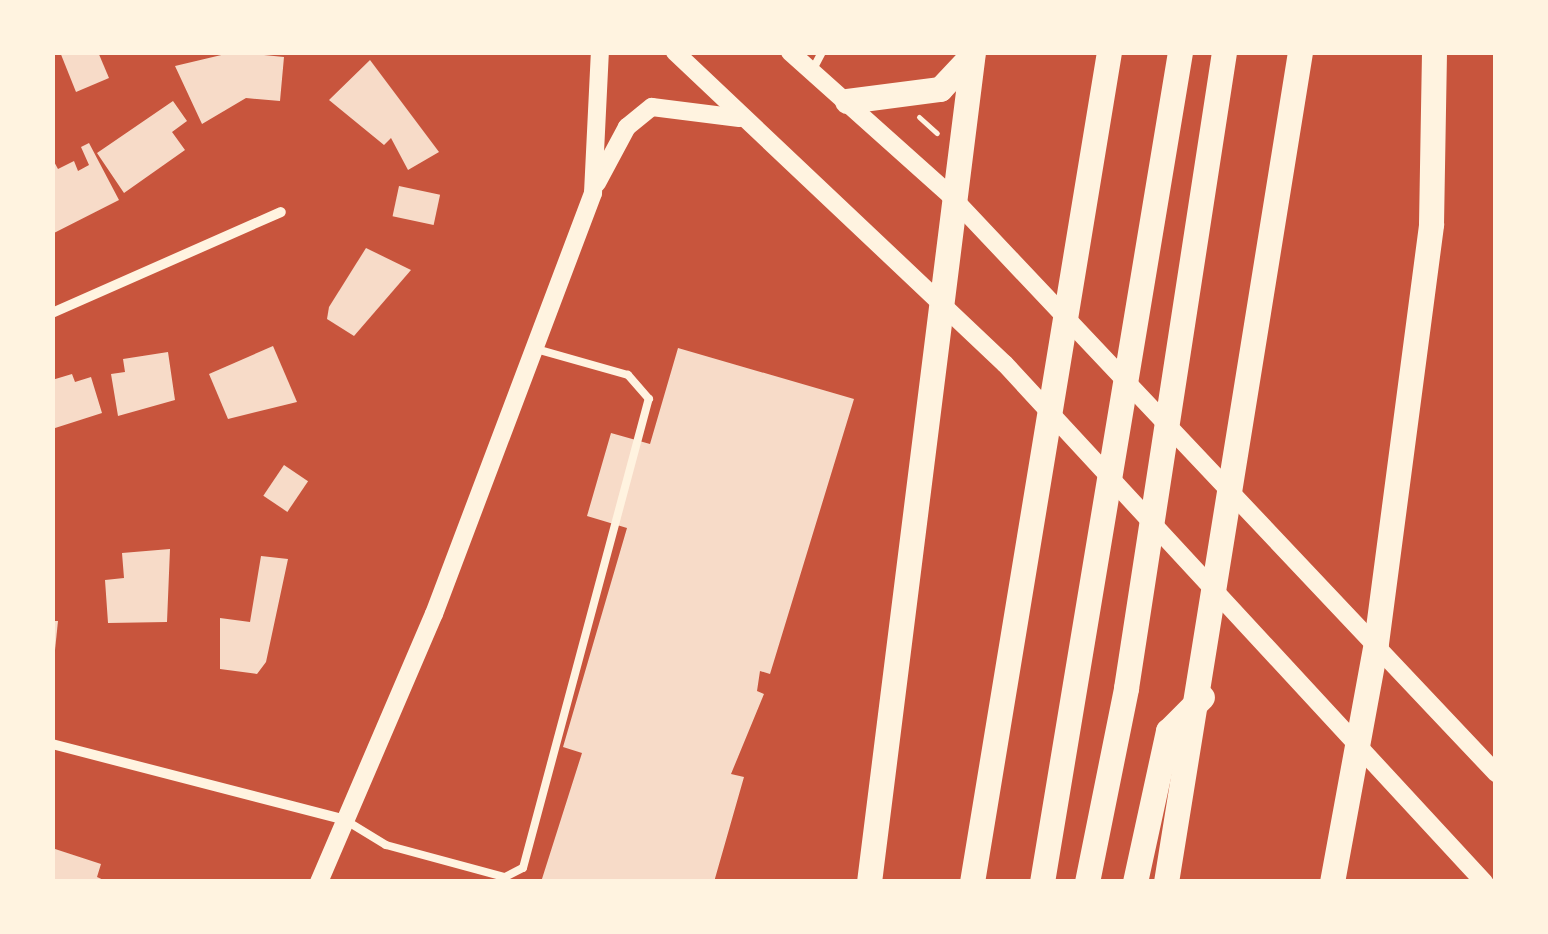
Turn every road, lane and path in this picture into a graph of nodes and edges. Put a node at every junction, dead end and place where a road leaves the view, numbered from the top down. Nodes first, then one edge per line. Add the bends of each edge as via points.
1 (600, 52) edge
2 (674, 52) edge
3 (790, 52) edge
4 (822, 52) edge
5 (1109, 52) edge
6 (1180, 52) edge
7 (1224, 52) edge
8 (1300, 52) edge
9 (1434, 52) edge
10 (972, 54) edge
11 (812, 71) junction
12 (848, 101) junction
13 (914, 112) dead end
14 (739, 118) junction
15 (943, 136) dead end
16 (592, 193) junction
17 (949, 194) junction
18 (281, 212) dead end
19 (939, 305) junction
20 (52, 313) edge
21 (536, 349) junction
22 (1376, 643) junction
23 (1202, 697) junction
24 (52, 744) edge
25 (1350, 745) junction
26 (1496, 773) edge
27 (345, 820) junction
28 (319, 882) edge
29 (869, 882) edge
30 (972, 882) edge
31 (1042, 882) edge
32 (1087, 882) edge
33 (1135, 882) edge
34 (1166, 882) edge
35 (1332, 882) edge
36 (1484, 882) edge

1 - 16 street
2 - 14 street
3 - 11 street
4 - 11 lane
5 - 30 highway
6 - 31 highway via 1087,651
7 - 32 highway via 1126,688
8 - 23 highway
9 - 22 highway via 1431,224
10 - 12 highway via 940,89
10 - 17 highway
11 - 12 street
12 - 17 street
13 - 15 path
14 - 16 street via 652,107 627,127
14 - 19 street
16 - 21 street
17 - 19 highway
17 - 22 street
18 - 20 street
19 - 25 street via 1005,364
19 - 29 highway
21 - 27 street
21 - 27 lane via 628,375 649,399 523,868 506,877 403,850
22 - 25 highway
22 - 26 street
23 - 33 highway via 1168,731
23 - 34 highway
24 - 27 street
25 - 35 highway
25 - 36 street
27 - 28 street

